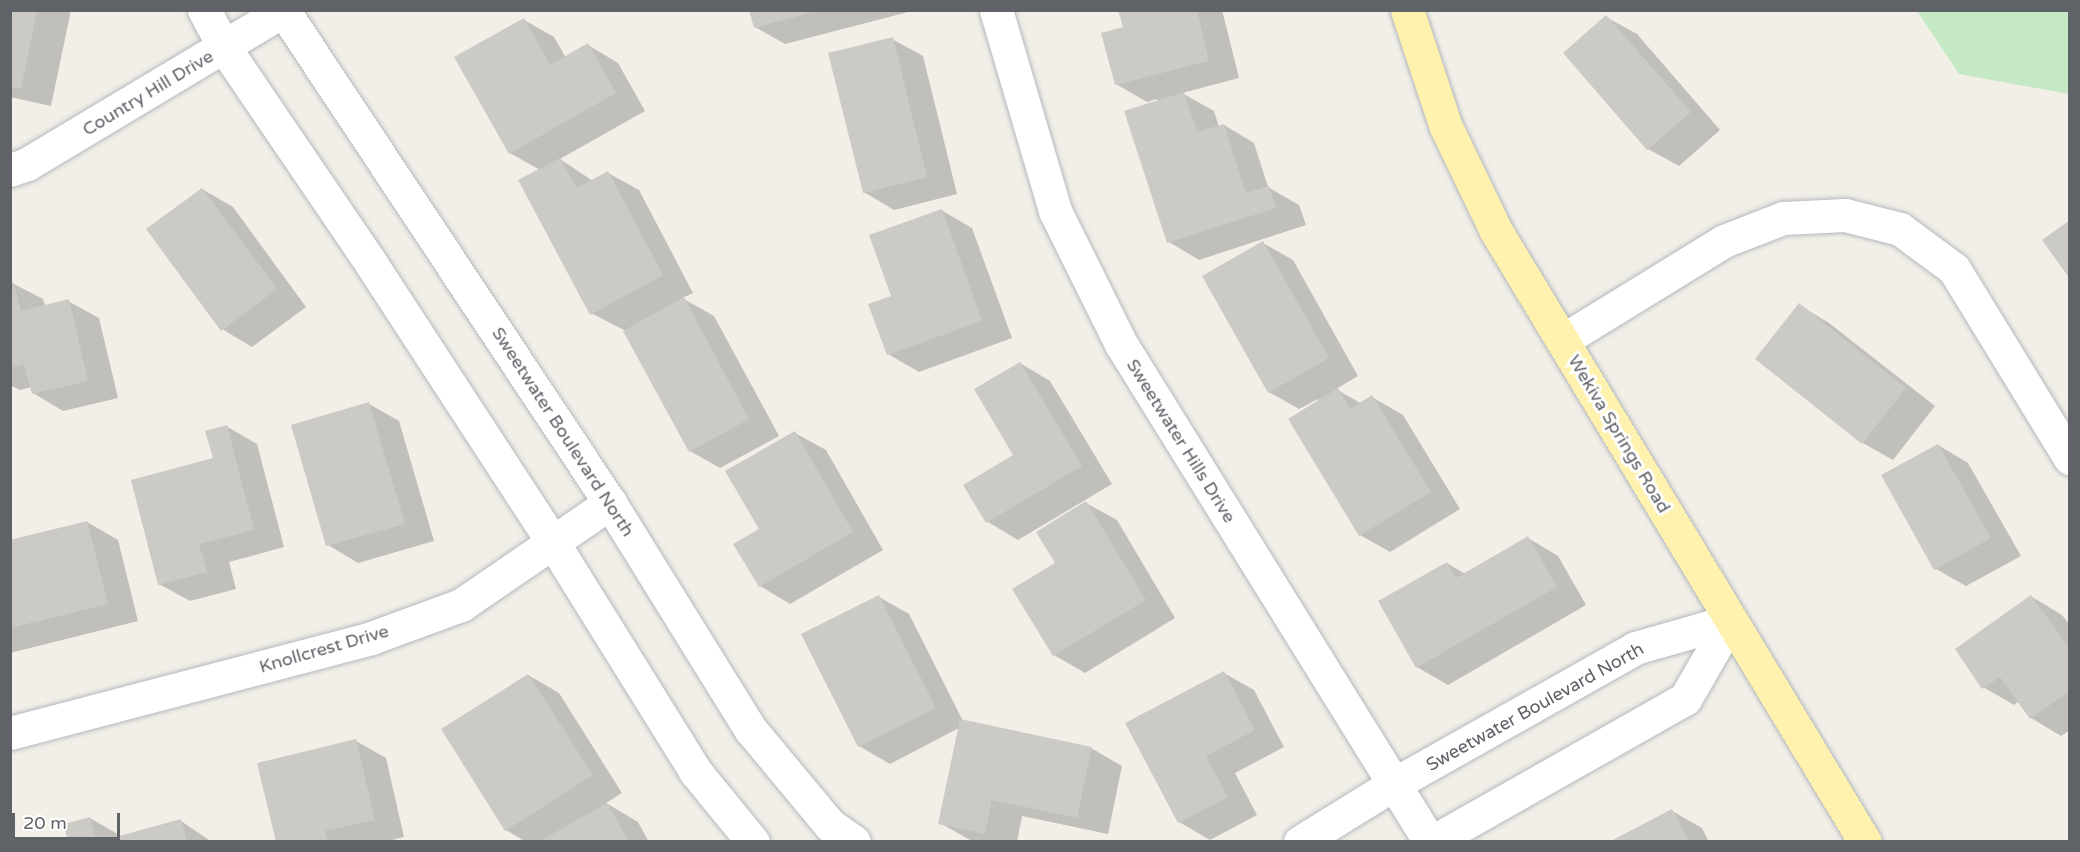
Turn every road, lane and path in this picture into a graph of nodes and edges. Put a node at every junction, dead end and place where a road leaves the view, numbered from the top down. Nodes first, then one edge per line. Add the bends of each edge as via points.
1 (204, 10) edge
2 (996, 10) edge
3 (1407, 10) edge
4 (283, 11) edge
5 (224, 47) junction
6 (10, 170) edge
7 (1563, 340) junction
8 (2059, 419) edge
9 (2070, 459) edge
10 (610, 503) junction
11 (552, 541) junction
12 (1730, 621) junction
13 (10, 733) edge
14 (1394, 784) junction
15 (753, 842) edge
16 (854, 842) edge
17 (1300, 842) edge
18 (1431, 842) edge
19 (1865, 842) edge

1 - 5 street
2 - 14 street, Sweetwater Hills Drive via 1055,211 1121,344
3 - 7 main road, Wekiva Springs Road via 1451,137 1496,231
4 - 5 street, Country Hill Drive
4 - 10 street, Sweetwater Boulevard North
5 - 6 street, Country Hill Drive via 27,164
5 - 11 street
7 - 8 street via 1724,241 1784,218 1845,215 1900,229 1954,269
7 - 12 main road, Wekiva Springs Road
8 - 9 street
10 - 11 street, Knollcrest Drive
10 - 16 street, Sweetwater Boulevard North via 751,730 830,825
11 - 13 street, Knollcrest Drive via 461,605 371,638
11 - 15 street via 694,771
12 - 14 street, Sweetwater Boulevard North via 1635,648
12 - 18 street via 1685,699
12 - 19 main road, Wekiva Springs Road
14 - 17 street, Sweetwater Boulevard North
14 - 18 street, Sweetwater Hills Drive

